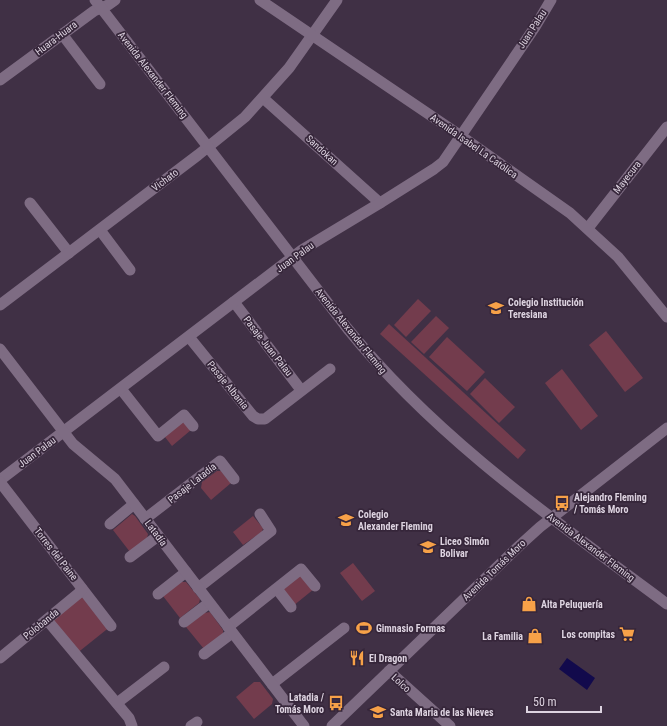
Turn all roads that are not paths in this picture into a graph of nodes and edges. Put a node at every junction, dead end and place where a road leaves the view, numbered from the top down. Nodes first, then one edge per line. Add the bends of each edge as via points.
1 (115, 0) edge
2 (260, 0) edge
3 (337, 0) edge
4 (551, 0) edge
5 (98, 4) edge
6 (62, 34) junction
7 (313, 36) junction
8 (0, 80) edge
9 (100, 84) dead end
10 (263, 98) junction
11 (667, 127) edge
12 (461, 136) junction
13 (209, 147) junction
14 (30, 202) dead end
15 (380, 203) junction
16 (588, 228) junction
17 (100, 230) junction
18 (69, 253) junction
19 (293, 257) junction
20 (130, 270) dead end
21 (234, 302) junction
22 (0, 305) edge
23 (667, 317) edge
24 (189, 336) junction
25 (0, 349) edge
26 (330, 369) dead end
27 (121, 388) junction
28 (301, 390) junction
29 (193, 426) dead end
30 (667, 428) edge
31 (63, 432) junction
32 (234, 479) dead end
33 (0, 481) edge
34 (134, 504) junction
35 (260, 514) dead end
36 (552, 518) junction
37 (145, 519) junction
38 (110, 524) dead end
39 (158, 536) junction
40 (130, 557) dead end
41 (186, 572) junction
42 (315, 586) dead end
43 (198, 588) junction
44 (277, 588) junction
45 (82, 589) junction
46 (158, 594) dead end
47 (209, 603) junction
48 (667, 604) edge
49 (291, 607) dead end
50 (47, 620) junction
51 (184, 622) dead end
52 (111, 626) dead end
53 (344, 628) dead end
54 (230, 630) junction
55 (204, 654) dead end
56 (0, 658) edge
57 (164, 667) dead end
58 (389, 671) junction
59 (272, 684) junction
60 (117, 703) junction
61 (132, 726) edge
62 (304, 726) edge
63 (332, 726) edge
64 (450, 726) edge

1 - 5 street, Huara-Huara
2 - 7 street, Avenida Isabel La Católica
3 - 7 street, Vichato
4 - 12 street, Juan Palau
5 - 6 street, Huara-Huara via 94,11
5 - 13 street, Avenida Alexander Fleming
6 - 8 street, Huara-Huara
6 - 9 street
7 - 10 street, Vichato
7 - 12 street, Avenida Isabel La Católica
10 - 13 street, Vichato
10 - 15 street, Sandokan
11 - 16 street, Mayecura
12 - 15 street, Juan Palau via 443,162
12 - 16 street, Avenida Isabel La Católica
13 - 17 street, Vichato
13 - 19 street, Avenida Alexander Fleming
14 - 18 street
15 - 19 street, Juan Palau
16 - 23 street, Avenida Isabel La Católica via 632,272
17 - 18 street, Vichato
17 - 20 street
18 - 22 street, Vichato
19 - 21 street, Juan Palau
19 - 36 street, Avenida Alexander Fleming via 386,374 447,432
21 - 24 street, Juan Palau
21 - 28 street, Pasaje Juan Palau
24 - 27 street, Juan Palau
24 - 28 street, Pasaje Albania via 252,416 258,419 265,419
25 - 31 street, Latadía
26 - 28 street, Pasaje Albania
27 - 29 street via 161,440 184,415
27 - 31 street, Juan Palau
30 - 36 street, Avenida Tomás Moro
31 - 33 street, Juan Palau
31 - 34 street, Latadía via 77,448 111,475
32 - 37 street, Pasaje Latadía via 220,461
33 - 45 street, Torres del Paine
34 - 37 street, Latadía
34 - 38 street
35 - 43 street via 271,530
36 - 48 street, Avenida Alexander Fleming
36 - 58 street, Avenida Tomás Moro via 519,546
37 - 39 street, Latadía
39 - 40 street
39 - 41 street, Latadía
41 - 43 street, Latadía
41 - 46 street
42 - 44 street via 301,569
43 - 47 street, Latadía
44 - 49 street
44 - 54 street
45 - 50 street, Polobanda
45 - 52 street, Torres del Paine
47 - 51 street
47 - 54 street, Latadía
50 - 56 street, Polobanda
50 - 60 street
53 - 59 street
54 - 55 street
54 - 59 street, Latadía
57 - 60 street
58 - 63 street, Avenida Tomás Moro
58 - 64 street, Lolco
59 - 62 street, Latadía
60 - 61 street

